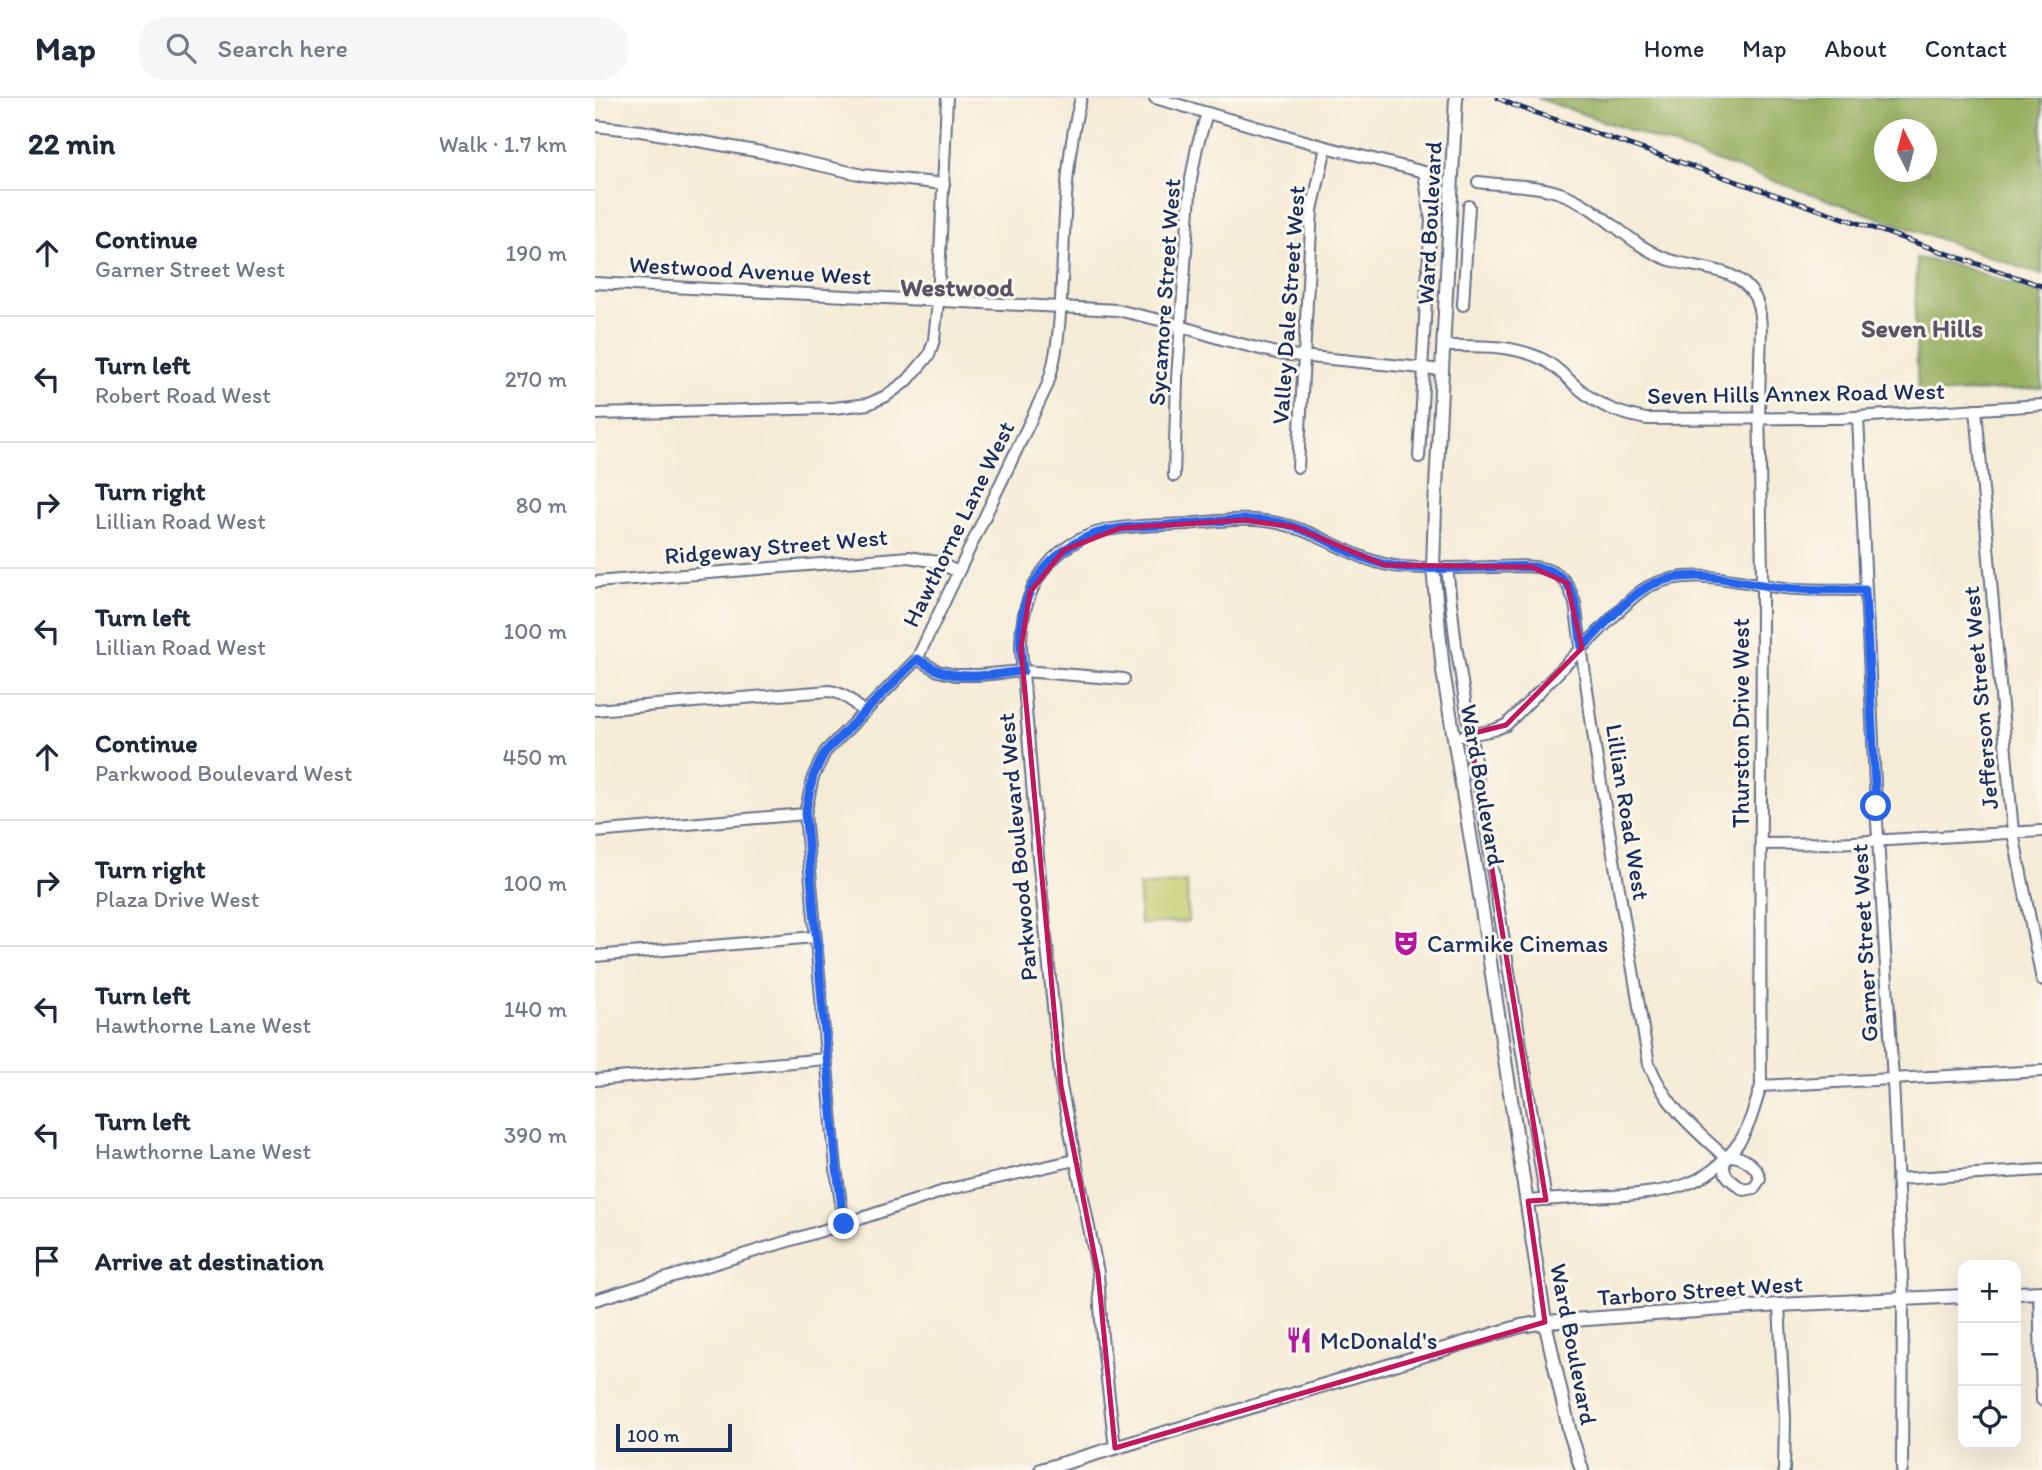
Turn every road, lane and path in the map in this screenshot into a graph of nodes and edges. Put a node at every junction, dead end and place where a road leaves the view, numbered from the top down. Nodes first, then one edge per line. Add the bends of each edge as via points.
1 (947, 98) edge
2 (1081, 98) edge
3 (1155, 98) edge
4 (1456, 105) edge
5 (1207, 113) junction
6 (595, 126) edge
7 (1326, 146) junction
8 (1478, 182) dead end
9 (944, 184) junction
10 (1469, 206) dead end
11 (1448, 267) junction
12 (1464, 268) junction
13 (595, 283) edge
14 (938, 301) junction
15 (1463, 305) dead end
16 (1061, 306) junction
17 (1182, 327) junction
18 (1443, 346) junction
19 (1304, 357) junction
20 (1423, 369) junction
21 (1443, 370) junction
22 (2042, 405) edge
23 (1976, 409) junction
24 (595, 414) edge
25 (1857, 417) junction
26 (1759, 419) junction
27 (1419, 457) dead end
28 (1298, 467) dead end
29 (1174, 475) dead end
30 (1433, 568) junction
31 (1447, 568) junction
32 (958, 572) junction
33 (595, 582) edge
34 (1762, 585) junction
35 (1865, 590) junction
36 (1582, 648) junction
37 (917, 659) junction
38 (1023, 671) junction
39 (1124, 679) dead end
40 (595, 710) edge
41 (864, 713) junction
42 (1470, 734) junction
43 (1453, 737) junction
44 (805, 814) junction
45 (2042, 831) edge
46 (595, 832) edge
47 (2013, 833) junction
48 (1878, 840) junction
49 (1761, 844) junction
50 (815, 937) junction
51 (595, 956) edge
52 (2042, 980) edge
53 (826, 1059) junction
54 (2042, 1071) edge
55 (595, 1080) edge
56 (1893, 1080) junction
57 (1761, 1086) junction
58 (1726, 1158) junction
59 (1075, 1160) junction
60 (2042, 1170) edge
61 (1897, 1179) junction
62 (1546, 1200) junction
63 (1528, 1201) junction
64 (844, 1224) junction
65 (2041, 1292) edge
66 (2021, 1293) edge
67 (1958, 1296) edge
68 (1903, 1299) junction
69 (595, 1300) edge
70 (1779, 1305) junction
71 (1545, 1322) junction
72 (2042, 1400) edge
73 (1115, 1448) junction
74 (1041, 1470) edge
75 (1582, 1470) edge
76 (1784, 1470) edge
77 (1902, 1470) edge

1 - 9 street
2 - 16 street, Hawthorne Lane West via 1067,184
3 - 5 street
4 - 11 main road, Ward Boulevard
5 - 7 street
5 - 17 street, Sycamore Street West via 1191,179
6 - 9 street
7 - 19 street, Valley Dale Street West via 1312,210
7 - 20 street via 1424,172 1431,220
8 - 26 street, Thurston Drive West via 1565,195 1650,252 1742,281 1755,298 1760,317
9 - 14 street
10 - 12 street
11 - 12 street
11 - 18 main road, Ward Boulevard
12 - 15 street
13 - 14 street, Westwood Avenue West
14 - 16 street, Westwood Avenue West
14 - 24 street via 929,355 908,380 867,404
16 - 17 street, Westwood Avenue West via 1117,310
16 - 32 street, Hawthorne Lane West via 1057,354 1047,386
17 - 19 street, Westwood Avenue West
17 - 29 street, Sycamore Street West
18 - 21 main road, Ward Boulevard
18 - 26 street, Seven Hills Annex Road West via 1509,348 1530,354 1553,366 1593,400 1627,415
19 - 20 street, Westwood Avenue West
19 - 28 street, Valley Dale Street West
20 - 21 street, Westwood Avenue West
20 - 27 street
21 - 30 main road, Ward Boulevard
22 - 23 street, Seven Hills Annex Road West
23 - 25 street, Seven Hills Annex Road West
23 - 47 street, Jefferson Street West
25 - 26 street, Seven Hills Annex Road West
25 - 35 street, Garner Street West
26 - 34 street, Thurston Drive West
30 - 31 street, Lillian Road West
30 - 38 street, Parkwood Boulevard West via 1384,565 1276,522 1245,520 1105,531 1064,550 1034,584 1022,616
30 - 43 main road, Ward Boulevard
31 - 36 street, Lillian Road West via 1532,567 1556,573 1572,596
31 - 42 street
32 - 33 street, Ridgeway Street West via 909,556
32 - 37 street, Hawthorne Lane West
34 - 35 street
34 - 36 street via 1704,576 1653,584 1632,598
34 - 49 street, Thurston Drive West
35 - 48 street, Garner Street West
36 - 42 street via 1506,725
36 - 58 street, Lillian Road West via 1649,1064 1675,1111
37 - 38 street via 955,675
37 - 41 street, Hawthorne Lane West
38 - 39 street
38 - 59 street, Parkwood Boulevard West via 1055,1033
40 - 41 street via 828,691 848,696
41 - 44 street, Hawthorne Lane West via 825,752 813,776
42 - 43 street
42 - 62 street
43 - 63 main road, Ward Boulevard
44 - 46 street
44 - 50 street, Hawthorne Lane West
45 - 47 street
47 - 48 street
47 - 52 street, Jefferson Street West
48 - 49 street
48 - 56 street, Garner Street West
49 - 57 street, Thurston Drive West
50 - 51 street
50 - 53 street, Hawthorne Lane West
53 - 55 street
53 - 64 street, Hawthorne Lane West
54 - 56 street
56 - 57 street
56 - 61 street, Garner Street West
57 - 58 street, Thurston Drive West via 1747,1128
58 - 62 street, Thurston Drive West via 1699,1180 1668,1191
59 - 64 street via 950,1189
59 - 73 street, Parkwood Boulevard West via 1098,1273
60 - 61 street
61 - 68 street, Garner Street West
62 - 63 street, Thurston Drive West
63 - 71 main road, Ward Boulevard
64 - 69 street
65 - 66 main road
65 - 72 street
67 - 68 main road, Tarboro Street West
68 - 70 main road, Tarboro Street West
68 - 77 street, Garner Street West
70 - 71 main road, Tarboro Street West
70 - 76 street
71 - 73 main road, Tarboro Street West
71 - 75 main road, Ward Boulevard
73 - 74 main road, Tarboro Street West

